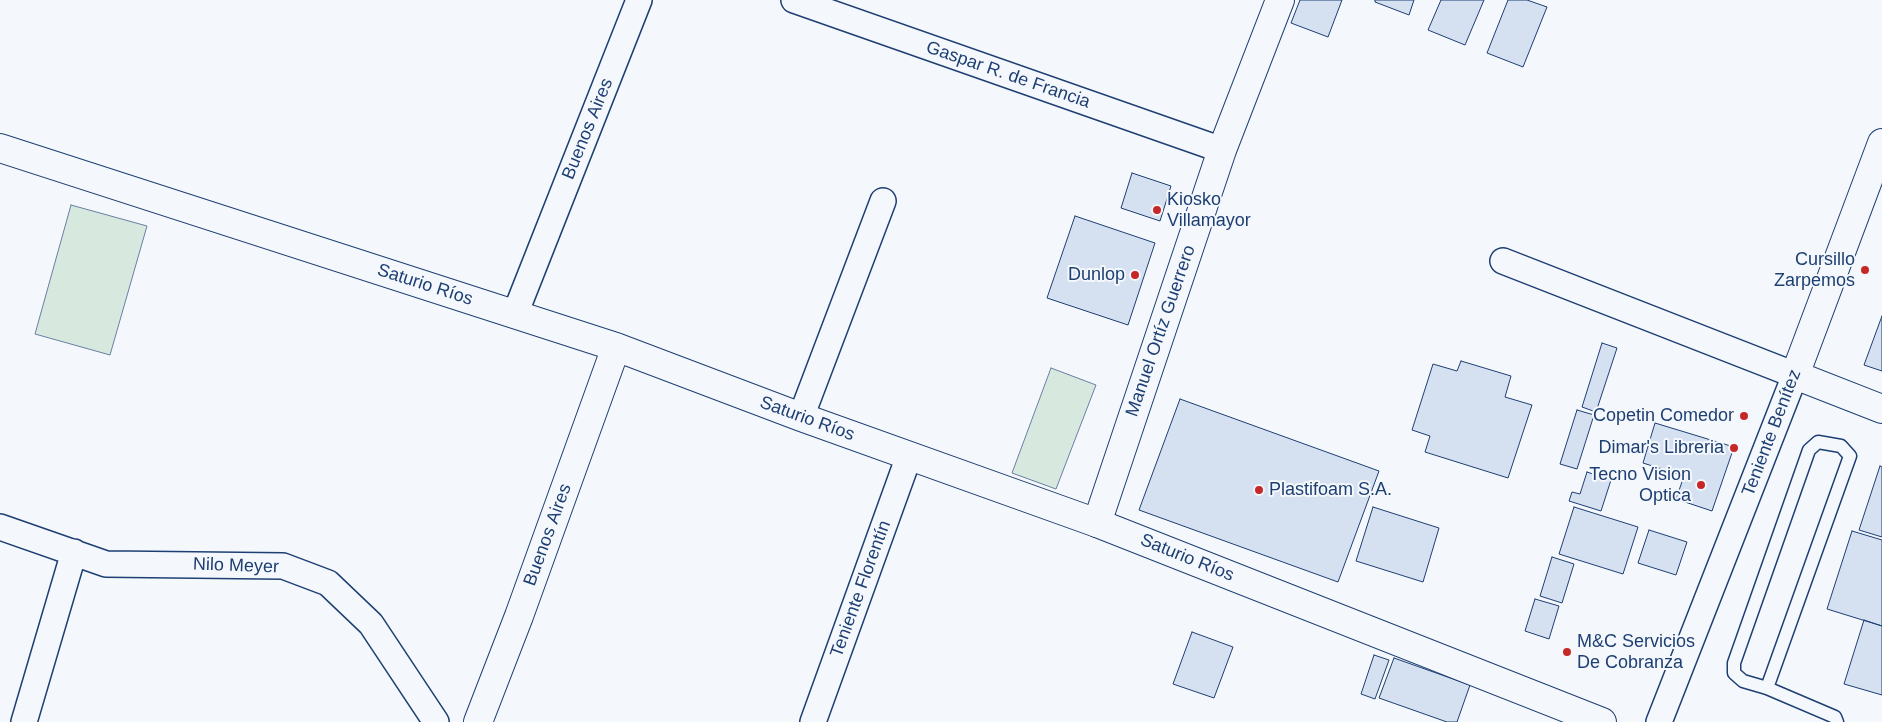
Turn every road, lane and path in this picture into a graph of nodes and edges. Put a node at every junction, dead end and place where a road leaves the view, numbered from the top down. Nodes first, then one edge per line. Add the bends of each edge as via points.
1 (639, 0) edge
2 (794, 0) edge
3 (1280, 0) edge
4 (1882, 143) edge
5 (0, 148) edge
6 (1222, 150) junction
7 (883, 201) dead end
8 (1503, 261) dead end
9 (516, 314) junction
10 (616, 347) junction
11 (1795, 375) junction
12 (1882, 409) edge
13 (801, 417) junction
14 (910, 456) junction
15 (1097, 523) junction
16 (0, 527) edge
17 (74, 552) junction
18 (1767, 688) junction
19 (24, 722) edge
20 (436, 722) edge
21 (478, 722) edge
22 (813, 722) edge
23 (1602, 722) edge
24 (1659, 722) edge
25 (1837, 722) edge

1 - 9 street, Buenos Aires
2 - 6 street, Gaspar R. de Francia
3 - 6 street, Manuel Ortíz Guerrero
4 - 11 street, Teniente Benítez
5 - 9 street, Saturio Ríos
6 - 15 street, Manuel Ortíz Guerrero
7 - 13 street
8 - 11 street
9 - 10 street, Saturio Ríos
10 - 13 street, Saturio Ríos
10 - 21 street, Buenos Aires
11 - 12 street
11 - 24 street, Teniente Benítez
13 - 14 street, Saturio Ríos
14 - 15 street, Saturio Ríos
14 - 22 street, Teniente Florentín
15 - 23 street, Saturio Ríos
16 - 17 street, Nilo Meyer
17 - 19 street
17 - 20 street, Nilo Meyer via 106,564 283,566 328,583 371,624
18 - 18 lane via 1850,456 1841,446 1818,442 1809,450 1734,663 1734,674 1743,681
18 - 25 lane via 1835,717

